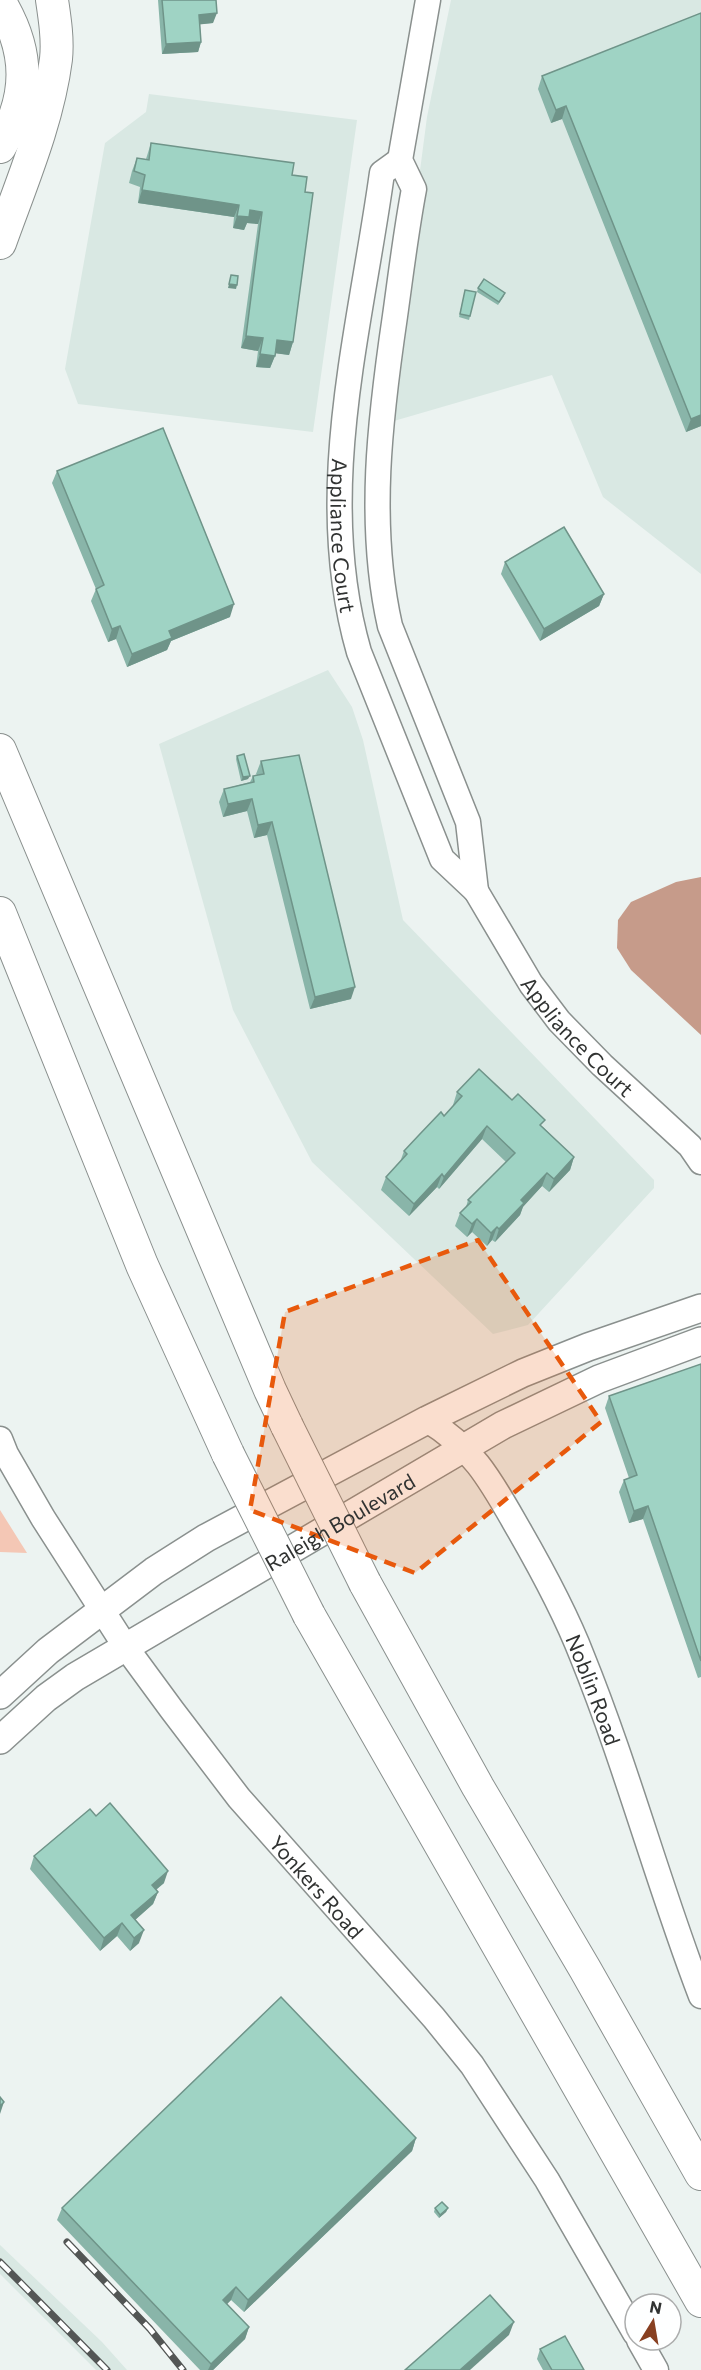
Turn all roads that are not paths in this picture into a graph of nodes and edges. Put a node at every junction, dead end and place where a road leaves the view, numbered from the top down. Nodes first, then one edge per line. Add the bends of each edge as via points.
1 (52, 0) edge
2 (428, 0) edge
3 (0, 2) edge
4 (0, 147) edge
5 (400, 160) junction
6 (0, 243) edge
7 (0, 737) edge
8 (4, 760) edge
9 (476, 891) junction
10 (0, 913) edge
11 (701, 1162) edge
12 (701, 1308) edge
13 (701, 1341) edge
14 (427, 1420) junction
15 (0, 1440) edge
16 (465, 1448) junction
17 (103, 1609) junction
18 (125, 1646) junction
19 (0, 1695) edge
20 (0, 1740) edge
21 (701, 1996) edge
22 (701, 2174) edge
23 (701, 2301) edge
24 (623, 2312) edge
25 (646, 2352) edge
26 (656, 2370) edge

1 - 6 highway via 56,50 50,91
2 - 5 street
3 - 4 highway via 19,40 23,64 17,113
5 - 9 street, Appliance Court via 414,189 386,383 379,467 377,522 382,592 390,626 468,822
5 - 9 street, Appliance Court via 382,173 354,333 341,474 343,582 359,652 442,859
7 - 8 highway
8 - 22 highway, bridge via 287,1426 365,1583 478,1788
9 - 11 street, Appliance Court via 531,984 559,1021 690,1146
10 - 23 highway, bridge via 142,1265 228,1454 309,1615
12 - 14 main road via 555,1359
13 - 16 main road, Raleigh Boulevard via 556,1398
14 - 16 street, Noblin Road
14 - 17 main road via 206,1538
15 - 17 street, Yonkers Road via 43,1518
16 - 18 main road, Raleigh Boulevard
16 - 21 street, Noblin Road via 487,1475 544,1573 582,1655
17 - 18 street, Yonkers Road
17 - 19 main road via 48,1651
18 - 20 main road, Raleigh Boulevard via 39,1704
18 - 24 street, Yonkers Road via 239,1798 472,2065 547,2180
25 - 26 street

